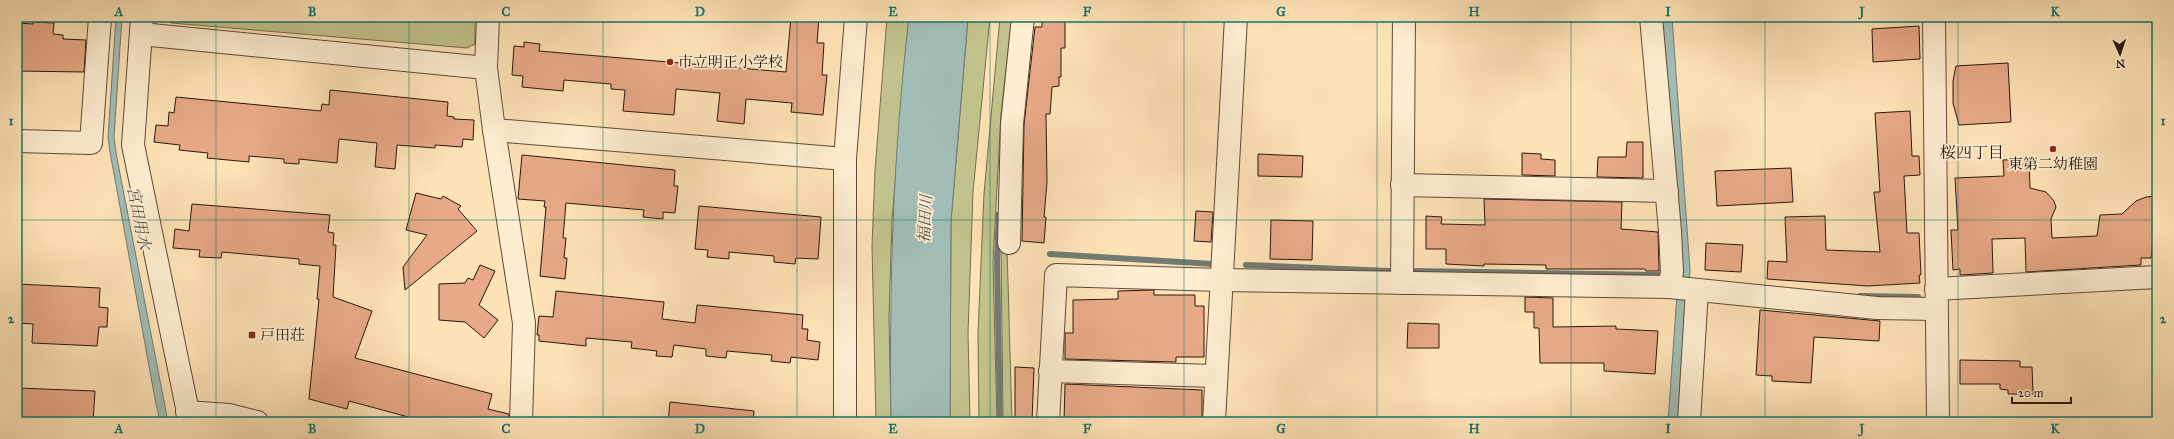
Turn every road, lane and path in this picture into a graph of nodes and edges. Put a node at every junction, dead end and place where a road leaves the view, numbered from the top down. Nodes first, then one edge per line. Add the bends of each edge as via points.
1 (100, 17) edge
2 (488, 17) edge
3 (856, 17) edge
4 (1023, 17) edge
5 (1236, 17) edge
6 (1404, 17) edge
7 (1651, 17) edge
8 (1934, 17) edge
9 (141, 26) edge
10 (486, 68) junction
11 (494, 130) junction
12 (17, 141) edge
13 (845, 159) junction
14 (1402, 185) junction
15 (1667, 190) junction
16 (1009, 243) dead end
17 (2157, 277) edge
18 (1221, 280) junction
19 (1402, 283) junction
20 (1669, 287) junction
21 (1697, 290) junction
22 (1936, 299) junction
23 (1050, 371) junction
24 (1215, 376) junction
25 (188, 417) edge
26 (257, 422) edge
27 (522, 422) edge
28 (846, 422) edge
29 (1048, 422) edge
30 (1214, 422) edge
31 (1689, 422) edge
32 (1938, 422) edge

1 - 12 street via 91,143
2 - 10 street
3 - 13 street
4 - 16 street via 1012,124
5 - 18 street
6 - 14 street
7 - 15 street
8 - 22 street
9 - 10 street
9 - 25 street via 133,145
10 - 11 street
11 - 13 street
11 - 27 street via 524,323
13 - 28 street
14 - 15 street
14 - 19 street
15 - 20 street via 1672,272
17 - 22 street
18 - 19 street
18 - 23 street via 1056,275
18 - 24 street
19 - 20 street
20 - 21 street
21 - 22 street via 1877,308
21 - 31 street
22 - 32 street
23 - 24 street
23 - 29 street
24 - 30 street
25 - 26 street via 229,415

